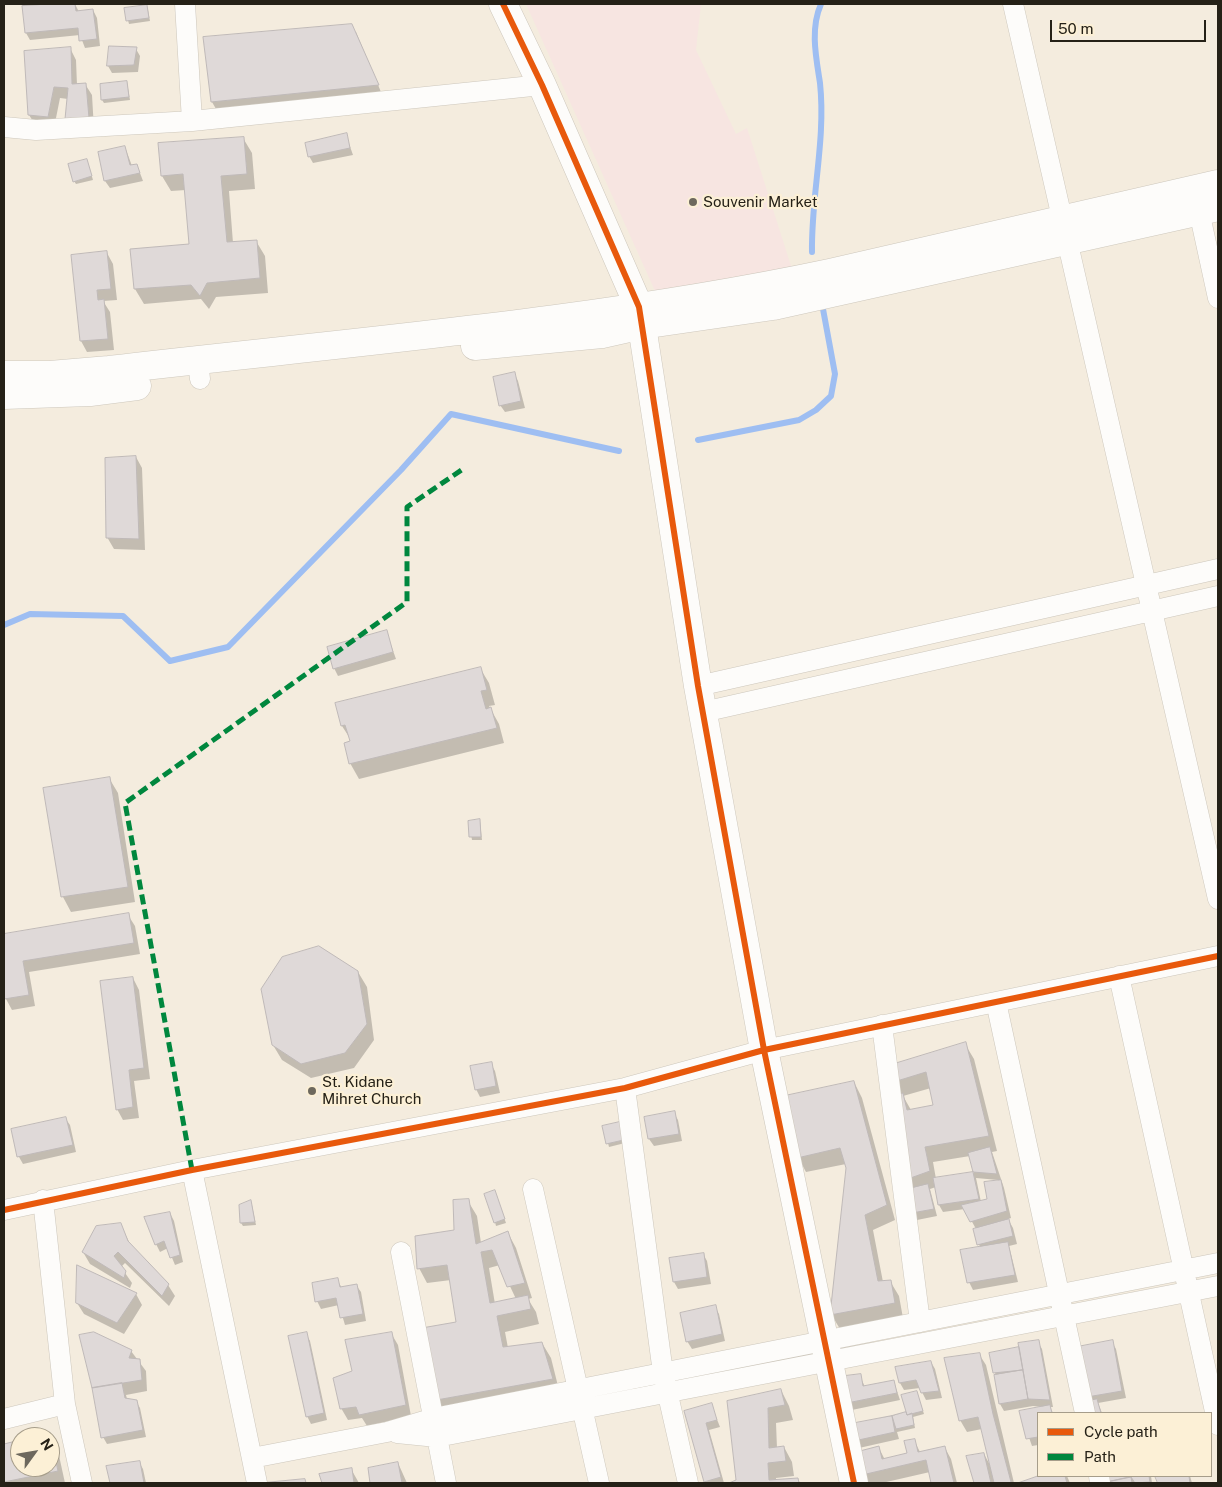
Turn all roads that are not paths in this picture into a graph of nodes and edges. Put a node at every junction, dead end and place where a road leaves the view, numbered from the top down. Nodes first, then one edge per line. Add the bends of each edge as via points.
1 (185, 4) edge
2 (503, 4) edge
3 (1012, 4) edge
4 (542, 85) junction
5 (192, 121) junction
6 (4, 127) edge
7 (1218, 184) edge
8 (1208, 209) edge
9 (1065, 230) junction
10 (1218, 298) edge
11 (640, 316) junction
12 (199, 369) junction
13 (4, 375) edge
14 (4, 395) edge
15 (1218, 569) edge
16 (1146, 585) junction
17 (1218, 596) edge
18 (1152, 611) junction
19 (701, 699) junction
20 (1218, 899) edge
21 (1218, 956) edge
22 (1119, 976) junction
23 (996, 1002) junction
24 (882, 1025) junction
25 (764, 1050) junction
26 (625, 1088) junction
27 (192, 1170) junction
28 (533, 1189) dead end
29 (43, 1200) junction
30 (4, 1210) edge
31 (401, 1252) dead end
32 (1218, 1263) edge
33 (1184, 1269) junction
34 (1218, 1286) edge
35 (1189, 1292) junction
36 (1059, 1295) junction
37 (1064, 1316) junction
38 (920, 1322) junction
39 (827, 1351) junction
40 (663, 1373) junction
41 (668, 1393) junction
42 (580, 1399) junction
43 (65, 1404) junction
44 (1085, 1412) edge
45 (4, 1419) edge
46 (1218, 1425) edge
47 (435, 1428) junction
48 (252, 1458) junction
49 (82, 1483) edge
50 (257, 1483) edge
51 (446, 1483) edge
52 (599, 1483) edge
53 (688, 1483) edge
54 (854, 1483) edge

1 - 5 street
2 - 4 street
3 - 9 street
4 - 5 street
4 - 11 street
5 - 6 street via 36,130
7 - 9 street
8 - 9 street
8 - 10 street
9 - 11 street via 771,296
9 - 16 street
11 - 12 street via 602,334
11 - 19 street
12 - 13 street
12 - 14 street via 90,392
15 - 16 street
16 - 18 street
16 - 19 street
17 - 18 street
18 - 19 street
18 - 20 street
19 - 25 street
21 - 22 street
22 - 23 street
22 - 33 street
23 - 24 street
23 - 36 street
24 - 25 street
24 - 38 street
25 - 26 street
25 - 39 street
26 - 27 street
26 - 40 street
27 - 29 street
27 - 48 street
28 - 42 street
29 - 30 street
29 - 43 street
31 - 47 street
32 - 33 street
33 - 35 street
33 - 36 street
34 - 35 street
35 - 37 street
35 - 46 street
36 - 37 street
36 - 38 street
37 - 39 street
37 - 44 street
38 - 39 street
39 - 40 street
39 - 41 street
39 - 54 street
40 - 41 street
40 - 42 street
41 - 42 street
41 - 53 street
42 - 47 street
42 - 52 street
43 - 45 street
43 - 49 street
47 - 48 street via 387,1432
47 - 51 street
48 - 50 street

